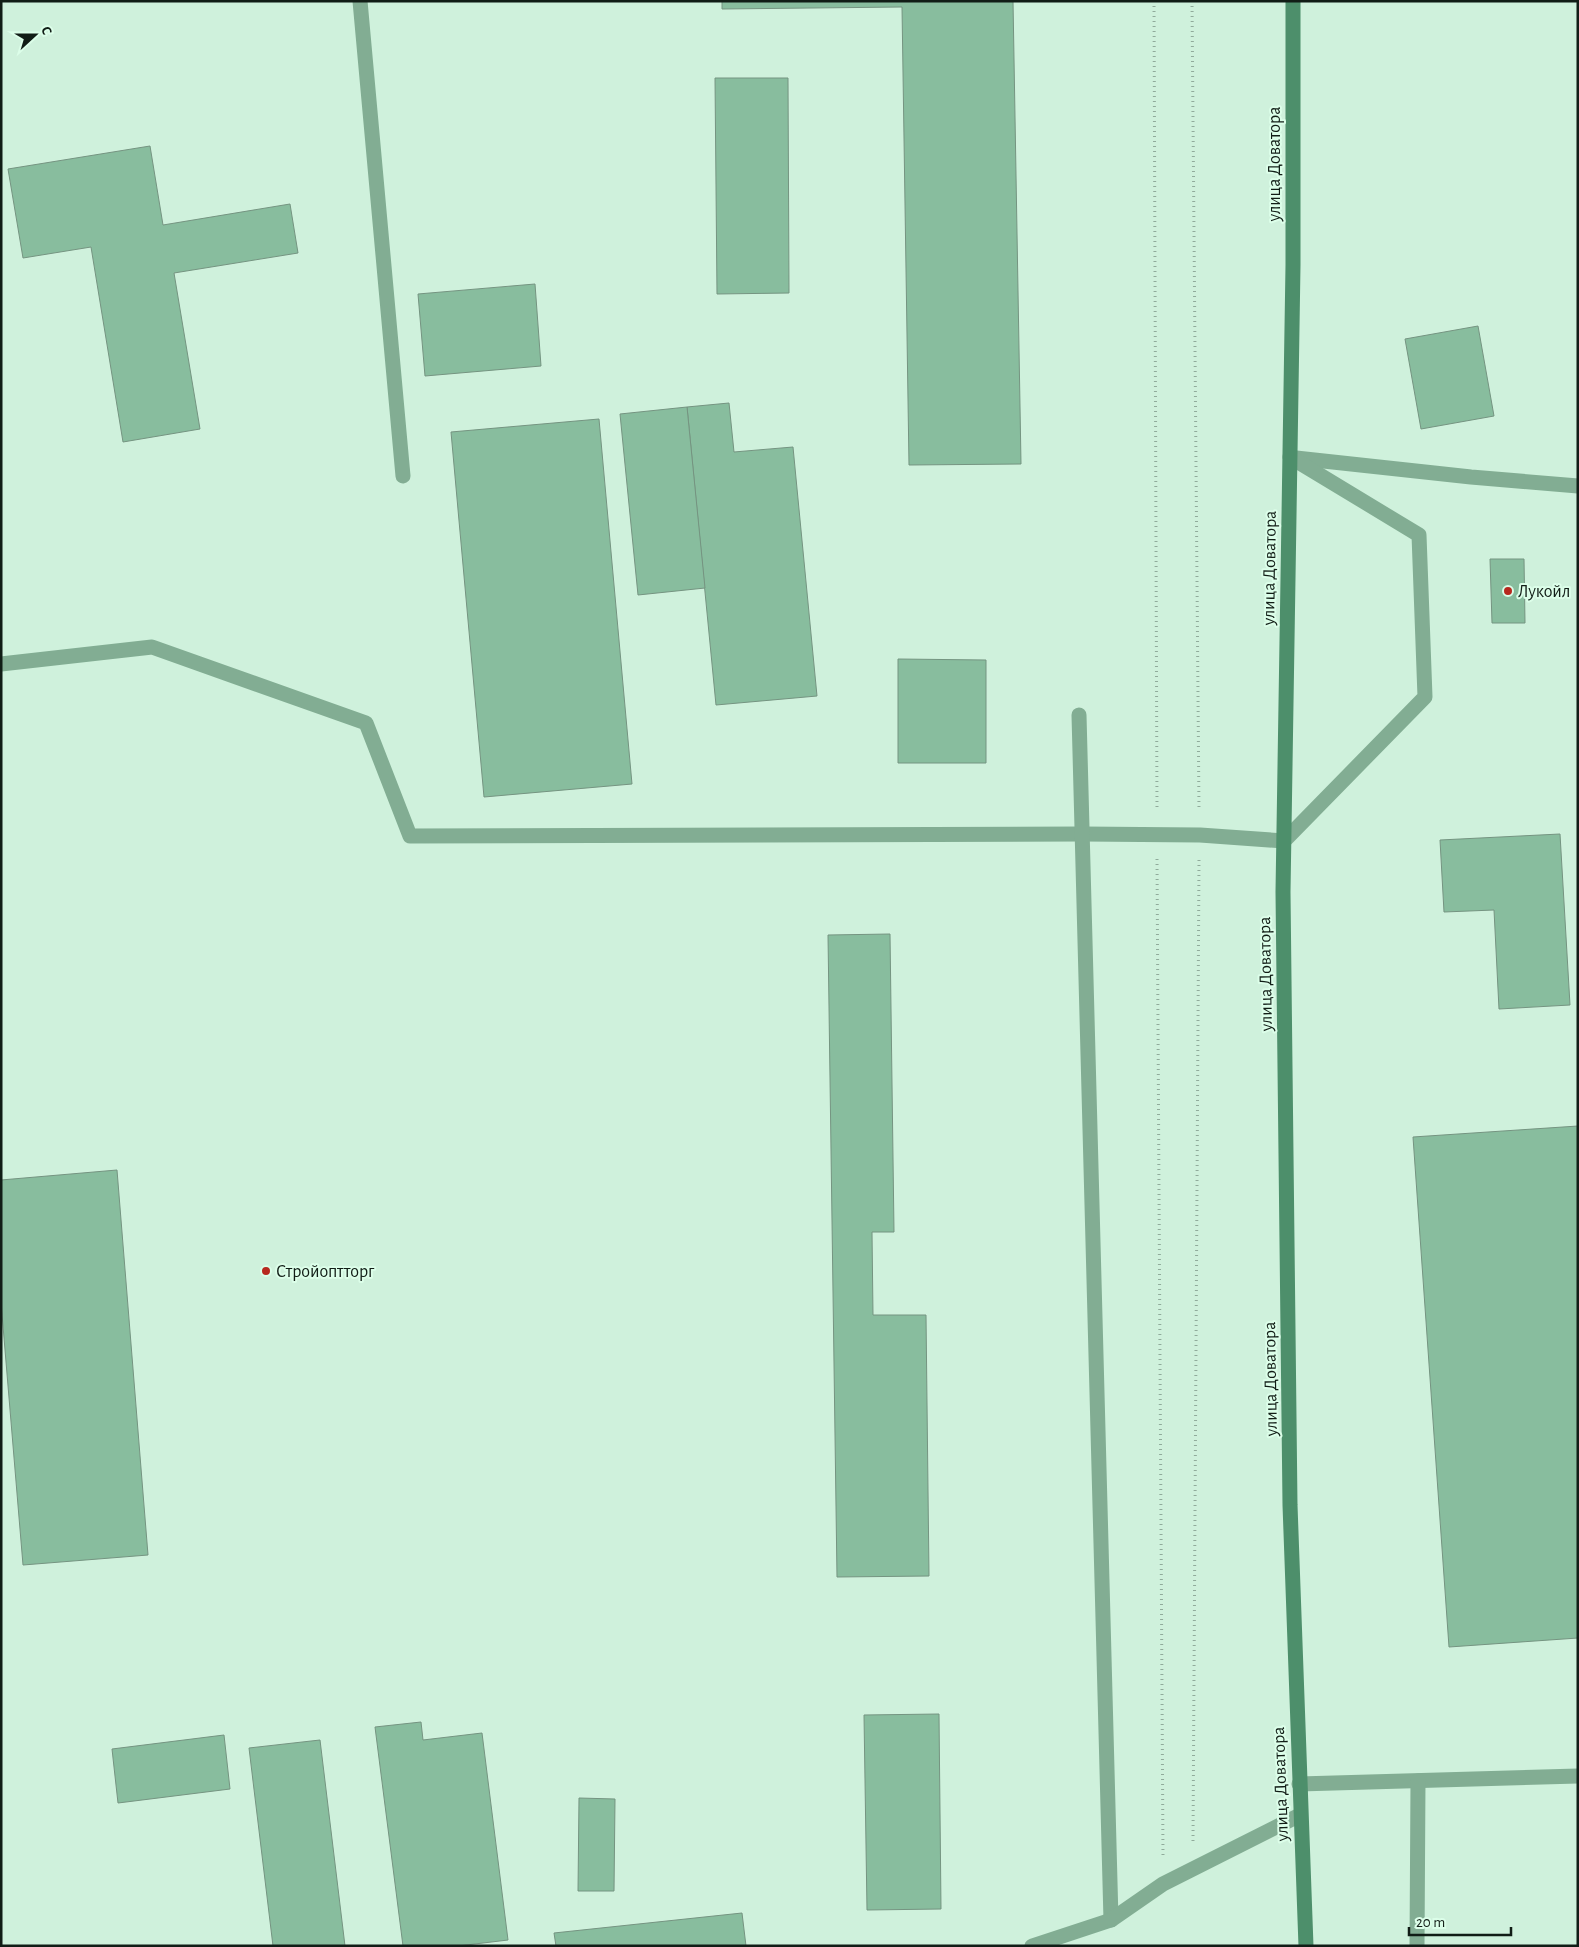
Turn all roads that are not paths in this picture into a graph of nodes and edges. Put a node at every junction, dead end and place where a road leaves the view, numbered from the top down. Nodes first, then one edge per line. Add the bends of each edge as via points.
1 (360, 1) edge
2 (1293, 1) edge
3 (1290, 457) junction
4 (403, 476) dead end
5 (1578, 486) edge
6 (1, 664) edge
7 (1079, 715) dead end
8 (1083, 834) junction
9 (1284, 841) junction
10 (1578, 1776) edge
11 (1418, 1781) junction
12 (1299, 1784) junction
13 (1300, 1815) junction
14 (1111, 1920) junction
15 (1032, 1946) edge
16 (1306, 1946) edge
17 (1417, 1946) edge

1 - 4 lane
2 - 3 main road, улица Доватора
3 - 5 lane
3 - 9 main road, улица Доватора
3 - 9 lane via 1419,535 1425,697
6 - 8 lane via 152,647 366,723 410,836
7 - 8 lane
8 - 9 lane via 1200,835
8 - 14 lane
9 - 12 main road, улица Доватора via 1290,1505
10 - 11 lane
11 - 12 lane
11 - 17 lane
12 - 13 main road, улица Доватора
13 - 14 lane via 1163,1884
13 - 16 main road, улица Доватора
14 - 15 lane

